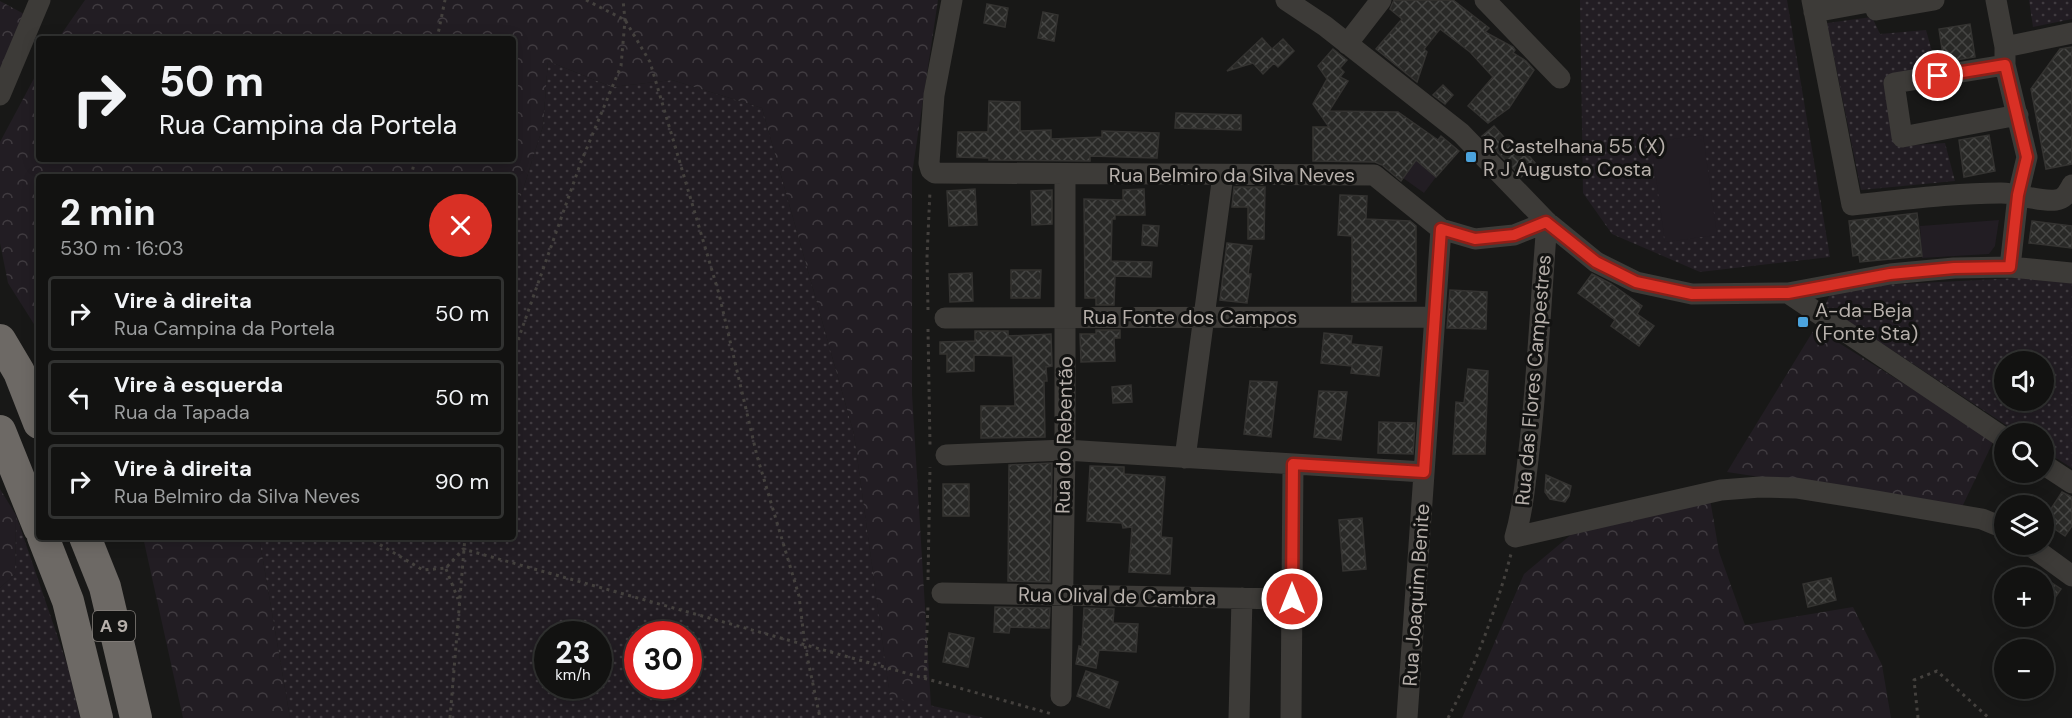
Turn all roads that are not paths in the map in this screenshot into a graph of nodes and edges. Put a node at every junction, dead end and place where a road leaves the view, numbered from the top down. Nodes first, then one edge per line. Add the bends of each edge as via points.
1 (40, 0) edge
2 (952, 0) edge
3 (1286, 0) edge
4 (1308, 0) edge
5 (1381, 0) edge
6 (1485, 0) edge
7 (1935, 0) edge
8 (1996, 0) edge
9 (1874, 1) edge
10 (1813, 6) edge
11 (1325, 26) junction
12 (2072, 33) edge
13 (1347, 44) junction
14 (2005, 56) junction
15 (1560, 78) dead end
16 (0, 95) edge
17 (2018, 115) junction
18 (1065, 175) junction
19 (1223, 175) junction
20 (2072, 185) edge
21 (2018, 195) junction
22 (1546, 222) junction
23 (1441, 229) junction
24 (2010, 267) junction
25 (2072, 273) edge
26 (1788, 293) junction
27 (1435, 316) junction
28 (1204, 317) junction
29 (1065, 318) junction
30 (934, 321) road end
31 (0, 340) edge
32 (36, 416) edge
33 (0, 430) edge
34 (1994, 431) edge
35 (1065, 450) junction
36 (935, 452) road end
37 (1185, 458) junction
38 (1293, 464) junction
39 (2054, 471) edge
40 (1424, 472) junction
41 (2072, 483) edge
42 (36, 520) edge
43 (1994, 524) edge
44 (44, 540) edge
45 (86, 540) edge
46 (2043, 555) edge
47 (2072, 576) edge
48 (933, 590) road end
49 (1062, 595) junction
50 (1242, 598) junction
51 (1292, 599) junction
52 (1058, 706) road end
53 (97, 718) edge
54 (136, 718) edge
55 (1239, 718) edge
56 (1291, 718) edge
57 (1407, 718) edge

1 - 16 street
2 - 18 street, Rua Belmiro da Silva Neves via 934,95 931,170 939,174
3 - 11 street
4 - 11 street
5 - 13 street
6 - 15 street
7 - 9 street via 1876,10
8 - 14 street
9 - 10 street
10 - 21 street via 1852,205 1957,194
11 - 13 street
12 - 14 street
13 - 22 street via 1461,133
14 - 17 street
14 - 17 street via 1894,83 1902,137
17 - 21 street via 2027,157
18 - 19 street, Rua Belmiro da Silva Neves
18 - 29 street, Rua do Rebentão
19 - 23 street, Rua Belmiro da Silva Neves via 1374,175
19 - 28 street
20 - 21 street via 2058,200
21 - 24 street
22 - 23 street, Rua Belmiro da Silva Neves via 1514,235 1475,239
22 - 26 street via 1596,262 1636,282 1692,294
22 - 43 street, Rua das Flores Campestres via 1533,412 1522,515 1515,537 1721,490 1760,487 1797,488
23 - 27 street, Rua Joaquim Benite
24 - 25 street
24 - 26 street via 1890,274
26 - 34 street
27 - 28 street, Rua Fonte dos Campos
27 - 40 street, Rua Joaquim Benite
28 - 29 street, Rua Fonte dos Campos
28 - 37 street
29 - 30 street, Rua Fonte dos Campos
29 - 35 street, Rua do Rebentão
31 - 32 highway
33 - 42 highway
35 - 36 street
35 - 37 street
35 - 49 street, Rua do Rebentão
37 - 38 street
38 - 40 street
38 - 51 street
39 - 41 street
40 - 57 street, Rua Joaquim Benite
44 - 53 highway, A 9 via 68,601
45 - 54 highway, A 9 via 105,587
46 - 47 street
48 - 49 street, Rua Olival de Cambra
49 - 50 street, Rua Olival de Cambra
49 - 52 street, Rua do Rebentão
50 - 51 street, Rua Olival de Cambra
50 - 55 street
51 - 56 street

